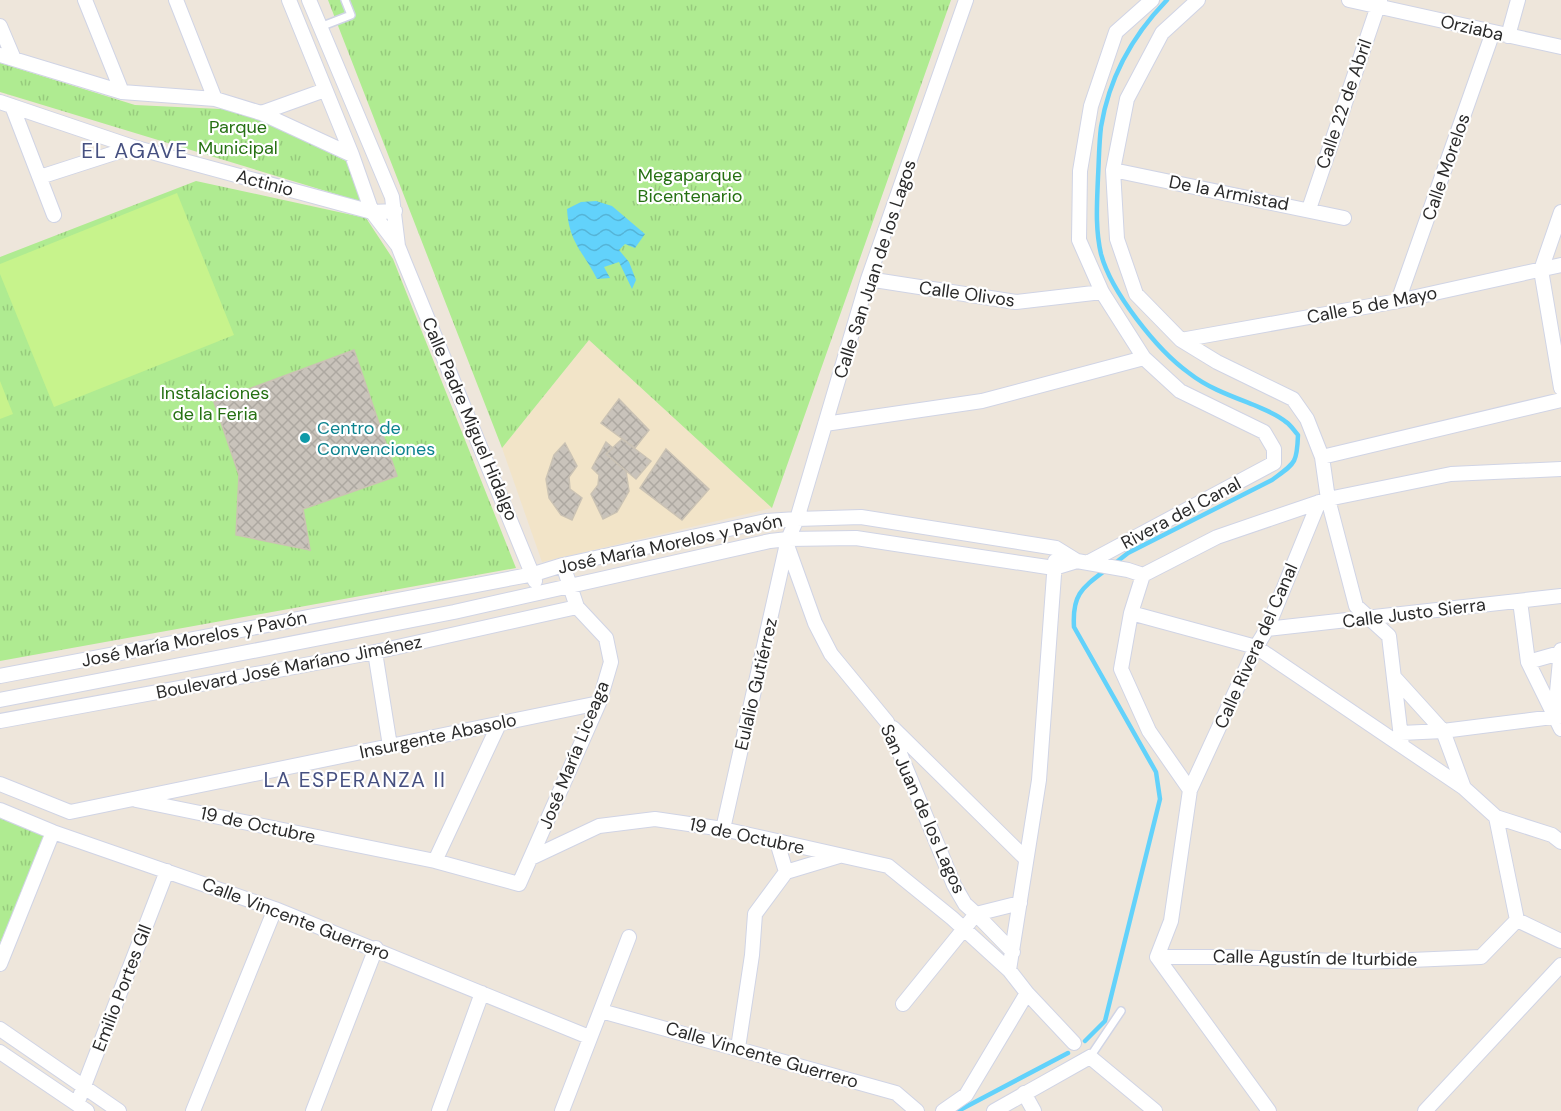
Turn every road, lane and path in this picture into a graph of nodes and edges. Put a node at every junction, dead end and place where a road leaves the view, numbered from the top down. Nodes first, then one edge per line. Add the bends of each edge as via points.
1 (86, 0) edge
2 (176, 0) edge
3 (289, 0) edge
4 (309, 0) edge
5 (345, 0) edge
6 (966, 0) edge
7 (1152, 0) edge
8 (1198, 0) edge
9 (1349, 0) edge
10 (1518, 0) edge
11 (1378, 3) edge
12 (0, 26) edge
13 (320, 27) junction
14 (1493, 32) junction
15 (1508, 36) junction
16 (1561, 47) edge
17 (0, 55) edge
18 (14, 59) junction
19 (325, 90) junction
20 (122, 92) junction
21 (215, 99) junction
22 (6, 104) edge
23 (261, 112) junction
24 (133, 147) junction
25 (352, 155) junction
26 (1113, 170) junction
27 (40, 177) junction
28 (1308, 209) junction
29 (395, 211) junction
30 (372, 212) junction
31 (1561, 212) edge
32 (54, 215) dead end
33 (1344, 218) dead end
34 (398, 246) junction
35 (1561, 265) edge
36 (1541, 270) junction
37 (868, 279) junction
38 (1102, 292) junction
39 (1398, 301) junction
40 (1181, 340) junction
41 (1144, 358) junction
42 (1561, 388) edge
43 (1561, 400) edge
44 (825, 424) junction
45 (1322, 457) junction
46 (1561, 469) edge
47 (1323, 501) junction
48 (796, 519) junction
49 (788, 542) junction
50 (1056, 548) junction
51 (1086, 562) junction
52 (563, 565) junction
53 (1054, 568) junction
54 (534, 574) junction
55 (1143, 575) junction
56 (569, 587) junction
57 (538, 593) junction
58 (1561, 596) edge
59 (1520, 601) junction
60 (577, 607) junction
61 (1131, 613) junction
62 (1371, 618) junction
63 (1267, 629) junction
64 (1256, 647) junction
65 (375, 652) junction
66 (1561, 652) edge
67 (1528, 662) junction
68 (0, 676) edge
69 (1395, 678) junction
70 (0, 700) edge
71 (599, 703) junction
72 (1558, 715) edge
73 (0, 721) edge
74 (887, 723) junction
75 (499, 724) junction
76 (1561, 729) edge
77 (1443, 731) junction
78 (1401, 740) junction
79 (390, 746) junction
80 (0, 784) edge
81 (1464, 788) junction
82 (1190, 790) junction
83 (136, 800) junction
84 (0, 810) edge
85 (1496, 817) junction
86 (723, 829) junction
87 (53, 831) junction
88 (777, 842) junction
89 (1561, 842) edge
90 (841, 856) junction
91 (531, 858) junction
92 (1026, 859) junction
93 (435, 861) junction
94 (167, 871) junction
95 (786, 872) junction
96 (519, 884) joint
97 (1020, 903) junction
98 (275, 909) junction
99 (976, 914) junction
100 (1517, 920) junction
101 (963, 928) junction
102 (629, 937) dead end
103 (1561, 941) edge
104 (376, 948) junction
105 (1013, 952) junction
106 (1157, 957) junction
107 (0, 964) edge
108 (1561, 966) edge
109 (1009, 970) junction
110 (482, 993) junction
111 (1027, 993) junction
112 (903, 1004) dead end
113 (602, 1011) junction
114 (1121, 1011) dead end
115 (0, 1029) edge
116 (589, 1037) junction
117 (1074, 1043) dead end
118 (738, 1048) junction
119 (0, 1052) edge
120 (1090, 1057) junction
121 (83, 1087) junction
122 (1024, 1093) junction
123 (82, 1108) edge
124 (119, 1111) edge
125 (193, 1111) edge
126 (313, 1111) edge
127 (439, 1111) edge
128 (562, 1111) edge
129 (917, 1111) edge
130 (943, 1111) edge
131 (994, 1111) edge
132 (1034, 1111) edge
133 (1155, 1111) edge
134 (1269, 1111) edge
135 (1425, 1111) edge

1 - 20 street
2 - 21 street
3 - 19 street, Calle Padre Miguel Hidalgo
4 - 13 street, Calle Padre Miguel Hidalgo
5 - 13 lane via 351,15
6 - 37 street, Calle San Juan de los Lagos
7 - 38 street via 1116,32 1091,105 1080,171 1079,240
8 - 26 street via 1162,33 1127,99
9 - 11 street, Orziaba
10 - 15 street
11 - 14 street, Orziaba
11 - 28 street, Calle 22 de Abril
12 - 18 street
13 - 29 street, Calle Padre Miguel Hidalgo
14 - 15 street, Orziaba
14 - 39 street, Calle Morelos
15 - 16 street, Orziaba
17 - 18 street
18 - 20 street
19 - 23 street
19 - 25 street, Calle Padre Miguel Hidalgo
20 - 21 street
21 - 23 street
22 - 24 street, Actinio
22 - 27 street
23 - 25 street
24 - 27 street
24 - 30 street, Actinio
25 - 30 street, Calle Padre Miguel Hidalgo
26 - 28 street, De la Armistad
26 - 40 street via 1117,239 1136,294
27 - 32 street
28 - 33 street, De la Armistad
29 - 30 street, Actinio
29 - 34 street, Calle Padre Miguel Hidalgo
30 - 34 street, Calle Padre Miguel Hidalgo
31 - 36 street
34 - 54 street, Calle Padre Miguel Hidalgo
35 - 36 street, Calle 5 de Mayo
36 - 39 street, Calle 5 de Mayo
36 - 42 street
37 - 38 street, Calle Olivos via 1016,302
37 - 44 street, Calle San Juan de los Lagos
38 - 41 street
39 - 40 street, Calle 5 de Mayo
40 - 45 street via 1216,362 1293,399 1307,419
41 - 44 street via 982,401
41 - 51 street, Rivera del Canal via 1180,391 1264,432 1274,449 1274,463
43 - 45 street
44 - 48 street, Calle San Juan de los Lagos
45 - 47 street
46 - 47 street via 1451,474
47 - 55 street via 1217,537
47 - 62 street via 1356,606
47 - 63 street, Calle Rivera del Canal
48 - 49 street, Calle San Juan de los Lagos
48 - 50 street, José María Morelos y Pavón via 861,517
48 - 52 street, José María Morelos y Pavón via 766,521
49 - 53 street, José María Morelos y Pavón via 856,538
49 - 56 street, José María Morelos y Pavón via 770,541
49 - 74 street, San Juan de los Lagos via 815,623 831,654
49 - 86 street, Eulalio Gutiérrez
50 - 51 street, José María Morelos y Pavón
50 - 53 street
51 - 53 street, José María Morelos y Pavón
51 - 55 street
52 - 54 street, José María Morelos y Pavón
52 - 56 street, José María Liceaga
53 - 92 street via 1039,780
54 - 57 street, Calle Padre Miguel Hidalgo
54 - 68 street, José María Morelos y Pavón
55 - 61 street
56 - 57 street, José María Morelos y Pavón
56 - 60 street, José María Liceaga
57 - 70 street, José María Morelos y Pavón
58 - 59 street, Calle Justo Sierra
59 - 62 street, Calle Justo Sierra
59 - 67 street
60 - 65 street, Boulevard José Maríano Jiménez
60 - 71 street, José María Liceaga via 606,638 611,662
61 - 64 street
61 - 82 street via 1121,669 1149,731
62 - 63 street, Calle Justo Sierra
62 - 69 street via 1389,636
63 - 64 street, Calle Rivera del Canal
64 - 78 street
64 - 82 street, Calle Rivera del Canal
65 - 73 street, Boulevard José Maríano Jiménez
65 - 79 street
66 - 67 street
66 - 72 street
67 - 72 street
69 - 77 street
69 - 78 street
71 - 75 street, Insurgente Abasolo
71 - 91 street, José María Liceaga
72 - 76 street
72 - 77 street
74 - 92 street
74 - 99 street, San Juan de los Lagos via 954,885
75 - 79 street, Insurgente Abasolo
75 - 93 street
77 - 78 street
77 - 81 street
78 - 81 street
79 - 83 street, Insurgente Abasolo
80 - 83 street, 19 de Octubre via 70,812
81 - 85 street
82 - 106 street, Calle Rivera del Canal via 1171,921
83 - 93 street, 19 de Octubre
84 - 87 street, Calle Vincente Guerrero
85 - 89 street via 1552,835
85 - 100 street
86 - 88 street, 19 de Octubre
86 - 91 street, 19 de Octubre via 655,819 599,826
87 - 94 street, Calle Vincente Guerrero
87 - 107 street
88 - 90 street, 19 de Octubre
88 - 95 street
90 - 95 street
90 - 101 street, 19 de Octubre via 888,866
91 - 96 street, José María Liceaga
92 - 97 street
93 - 96 street, 19 de Octubre
94 - 98 street, Calle Vincente Guerrero
94 - 121 street, Emilio Portes GIl
95 - 118 street via 755,914
97 - 99 street
97 - 105 street
98 - 104 street, Calle Vincente Guerrero
98 - 125 street
99 - 101 street
99 - 105 street, San Juan de los Lagos
100 - 103 street
100 - 106 street, Calle Agustín de Iturbide via 1481,957 1364,962
101 - 109 street, 19 de Octubre
101 - 112 street
102 - 113 street
104 - 110 street, Calle Vincente Guerrero
104 - 126 street
105 - 109 street
106 - 134 street
108 - 135 street
109 - 111 street, 19 de Octubre
110 - 116 street, Calle Vincente Guerrero
110 - 127 street
111 - 117 street, 19 de Octubre
111 - 130 street via 966,1095
113 - 116 street
113 - 118 street, Calle Vincente Guerrero
114 - 120 lane
115 - 121 street
116 - 128 street
118 - 129 street, Calle Vincente Guerrero via 897,1093
119 - 123 street
120 - 122 street
120 - 133 street
121 - 123 street, Emilio Portes GIl
121 - 124 street
122 - 131 street
122 - 132 street

